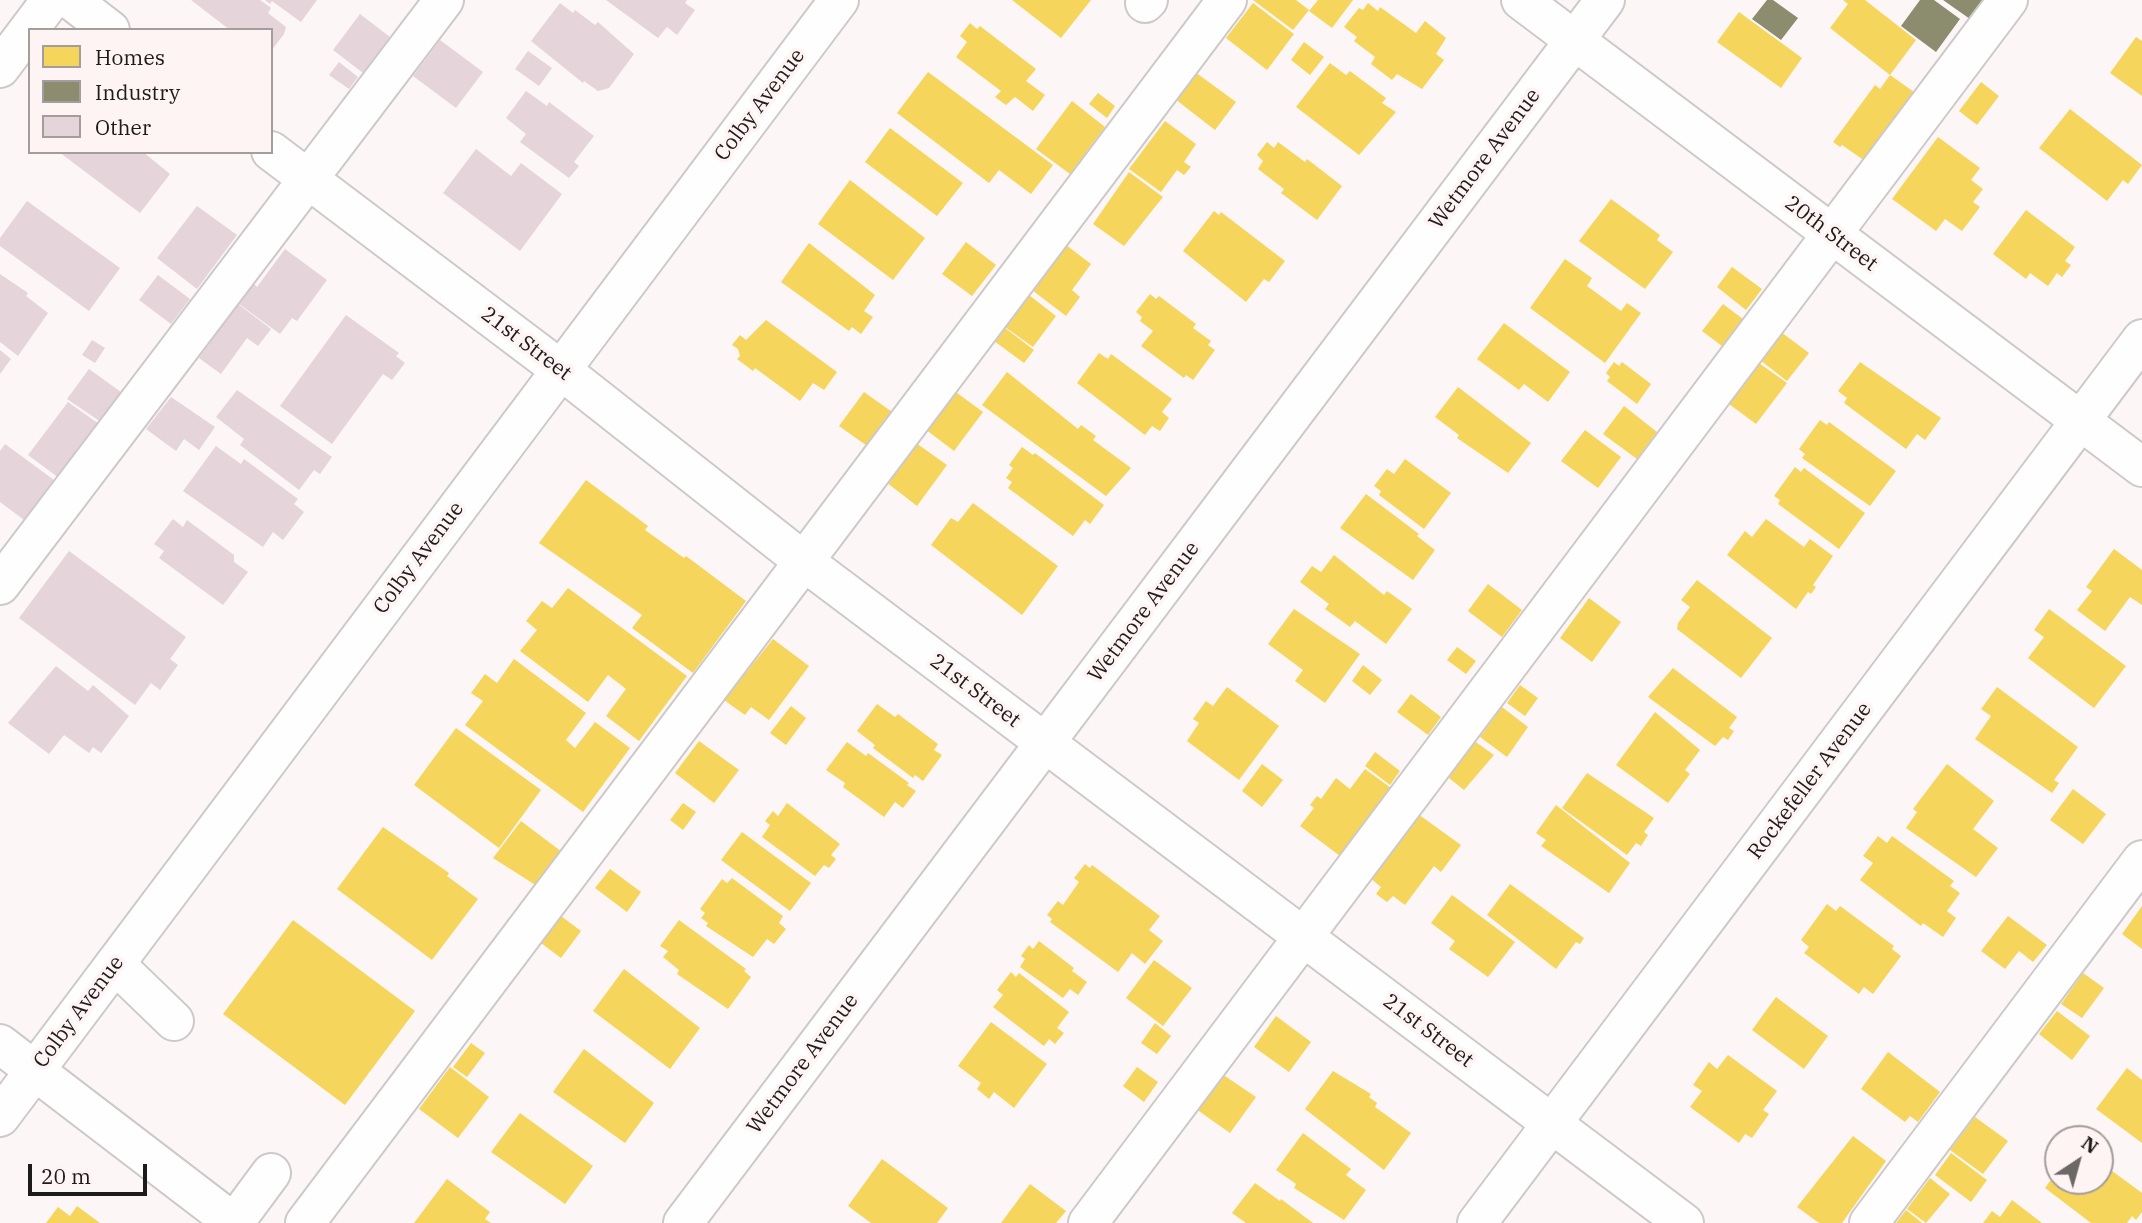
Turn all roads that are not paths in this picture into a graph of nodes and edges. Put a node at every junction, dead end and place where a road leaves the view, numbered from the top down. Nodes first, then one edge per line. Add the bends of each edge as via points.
1 (51, 0) edge
2 (71, 0) edge
3 (444, 0) edge
4 (839, 0) edge
5 (1227, 0) edge
6 (1521, 0) edge
7 (1605, 0) edge
8 (2008, 0) edge
9 (30, 28) edge
10 (107, 28) edge
11 (28, 31) edge
12 (1575, 40) junction
13 (0, 68) edge
14 (273, 153) edge
15 (309, 180) junction
16 (1832, 234) junction
17 (2142, 339) edge
18 (561, 370) junction
19 (2080, 421) junction
20 (2142, 467) edge
21 (802, 561) junction
22 (0, 585) edge
23 (1045, 744) junction
24 (2142, 860) edge
25 (1303, 938) junction
26 (115, 964) junction
27 (174, 1021) dead end
28 (0, 1044) edge
29 (35, 1070) junction
30 (0, 1117) edge
31 (1552, 1124) junction
32 (271, 1173) dead end
33 (234, 1223) edge
34 (305, 1223) edge
35 (683, 1223) edge
36 (1088, 1223) edge
37 (1477, 1223) edge
38 (1684, 1223) edge
39 (1869, 1223) edge

1 - 9 street
2 - 10 street
3 - 15 street
4 - 18 street, Colby Avenue
5 - 21 street
6 - 12 street, 20th Street
7 - 12 street, Wetmore Avenue
8 - 16 street
11 - 13 street
12 - 16 street, 20th Street
12 - 23 street, Wetmore Avenue
14 - 15 street, 21st Street
15 - 18 street, 21st Street
15 - 22 street
16 - 19 street, 20th Street
16 - 25 street
17 - 19 street, Rockefeller Avenue
18 - 21 street, 21st Street
18 - 26 street, Colby Avenue
19 - 20 street, 20th Street
19 - 31 street, Rockefeller Avenue
21 - 23 street, 21st Street
21 - 34 street
23 - 25 street, 21st Street
23 - 35 street, Wetmore Avenue
24 - 39 street
25 - 31 street, 21st Street
25 - 36 street
26 - 27 street
26 - 29 street, Colby Avenue
28 - 29 street
29 - 30 street, Colby Avenue
29 - 33 street
31 - 37 street, Rockefeller Avenue
31 - 38 street, 21st Street
32 - 33 street

